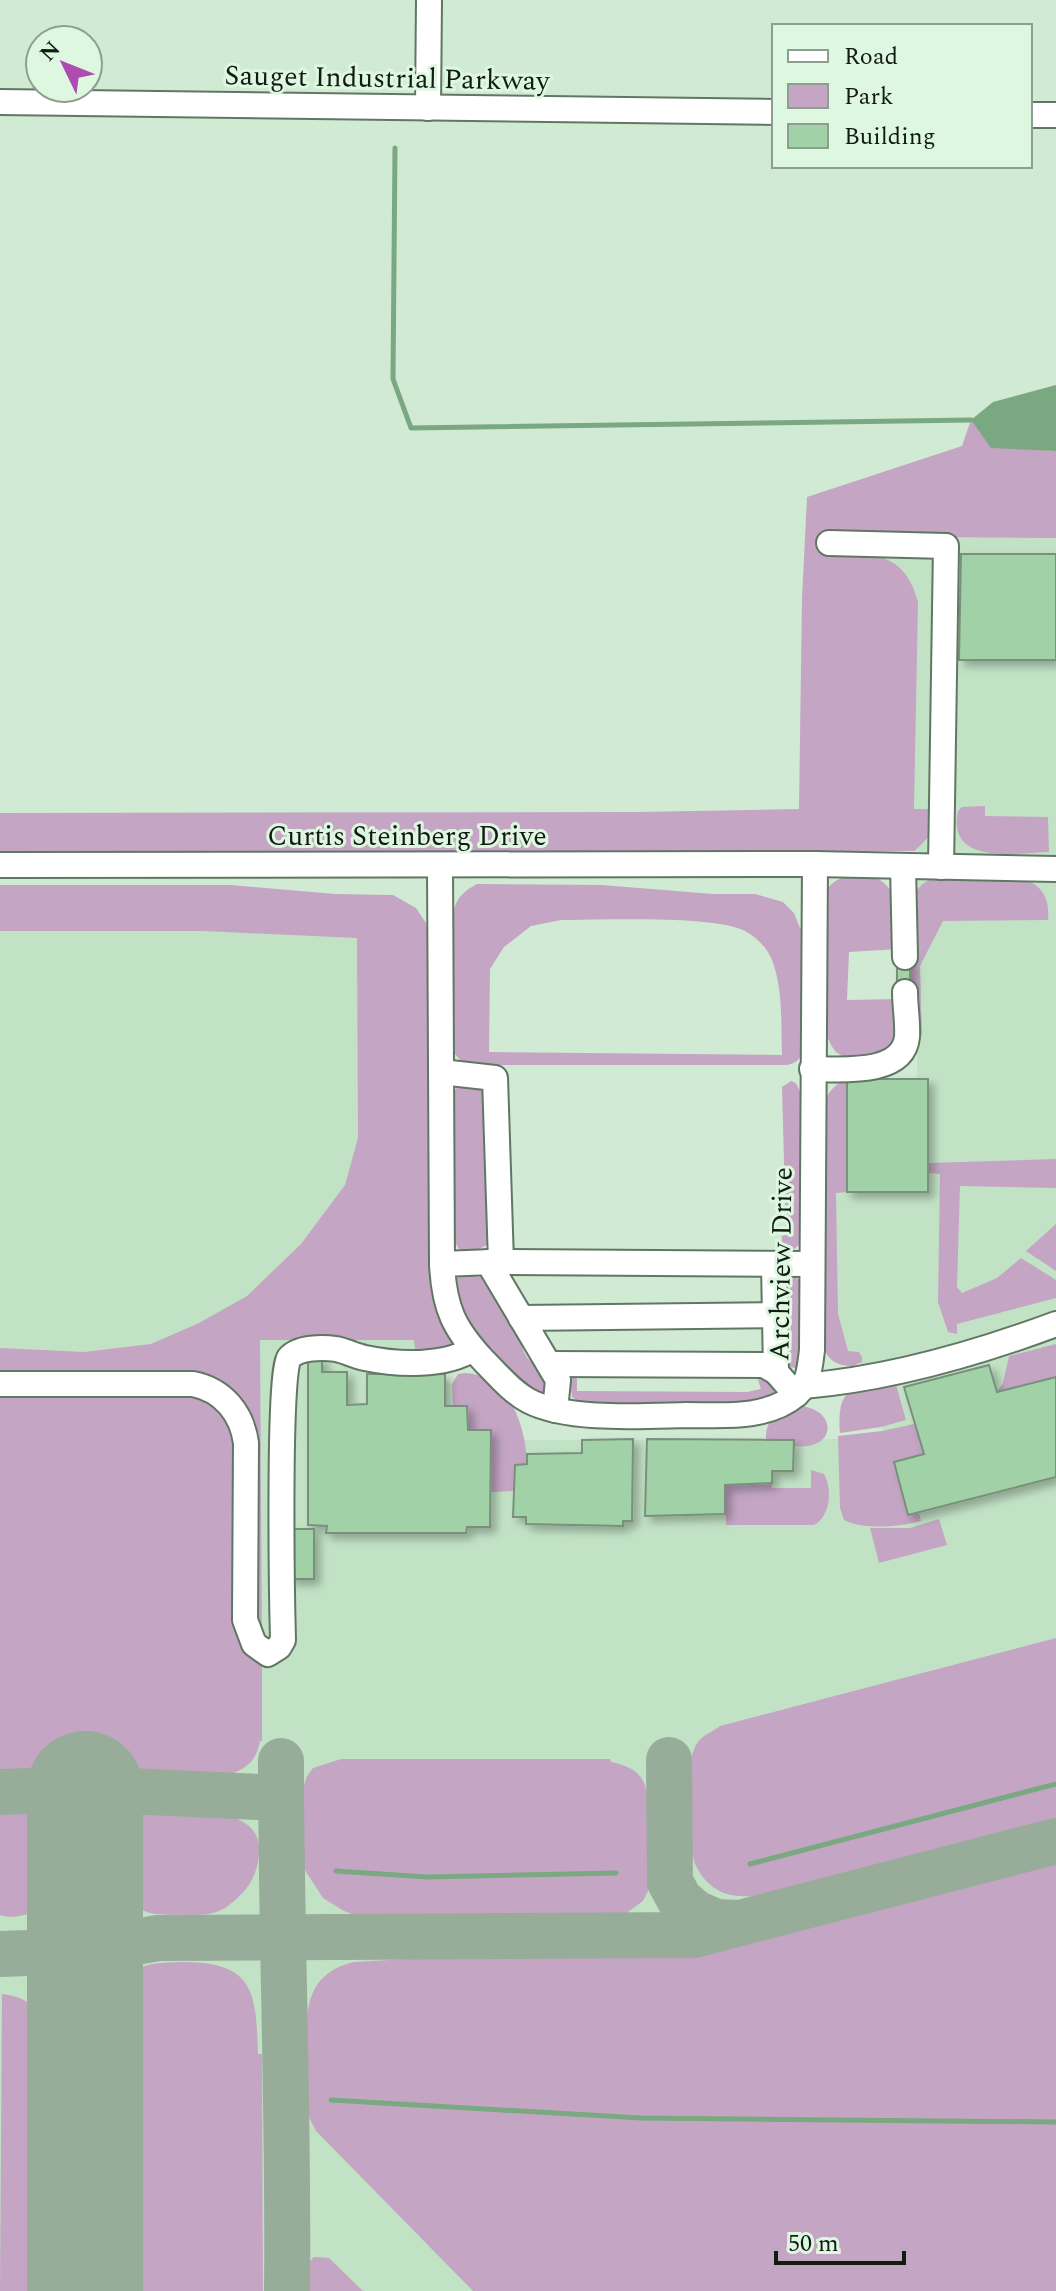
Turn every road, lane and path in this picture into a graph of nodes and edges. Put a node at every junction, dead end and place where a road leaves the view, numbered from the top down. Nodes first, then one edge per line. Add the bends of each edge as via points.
1 (429, 0) edge
2 (0, 102) edge
3 (428, 108) junction
4 (772, 112) edge
5 (1032, 115) edge
6 (1056, 115) edge
7 (829, 543) dead end
8 (815, 864) junction
9 (0, 865) edge
10 (440, 865) junction
11 (903, 866) junction
12 (941, 867) junction
13 (1055, 872) edge
14 (905, 957) dead end
15 (905, 992) dead end
16 (812, 1069) junction
17 (441, 1072) junction
18 (495, 1262) junction
19 (442, 1264) junction
20 (774, 1264) junction
21 (812, 1264) junction
22 (775, 1315) junction
23 (521, 1318) junction
24 (1056, 1324) edge
25 (473, 1349) junction
26 (549, 1364) junction
27 (776, 1372) junction
28 (0, 1384) edge
29 (800, 1391) junction
30 (555, 1410) junction

1 - 3 street
2 - 3 street, Sauget Industrial Parkway
3 - 4 street, Sauget Industrial Parkway
5 - 6 street
7 - 12 street via 946,546
8 - 10 street, Curtis Steinberg Drive
8 - 11 street, Curtis Steinberg Drive
8 - 16 street, Archview Drive
9 - 10 street, Curtis Steinberg Drive
10 - 17 street, Archview Drive
11 - 12 street, Curtis Steinberg Drive
11 - 14 street
12 - 13 street, Curtis Steinberg Drive
15 - 16 street via 907,1036 901,1053 887,1064 869,1068
16 - 21 street, Archview Drive
17 - 18 street via 495,1078
17 - 19 street, Archview Drive
18 - 19 street
18 - 20 street
18 - 23 street
19 - 25 street, Archview Drive via 450,1316
20 - 21 street
20 - 22 street
21 - 29 street, Archview Drive via 812,1350
22 - 23 street
22 - 27 street
23 - 26 street
24 - 29 street via 1008,1342
25 - 28 street via 440,1362 378,1361 337,1349 307,1350 288,1360 283,1640 268,1654 254,1644 245,1620 246,1443 238,1417 223,1397 193,1384
25 - 30 street, Archview Drive via 513,1390
26 - 27 street via 764,1365
26 - 30 street via 558,1380
27 - 29 street
29 - 30 street, Archview Drive via 783,1404 736,1415 618,1416

